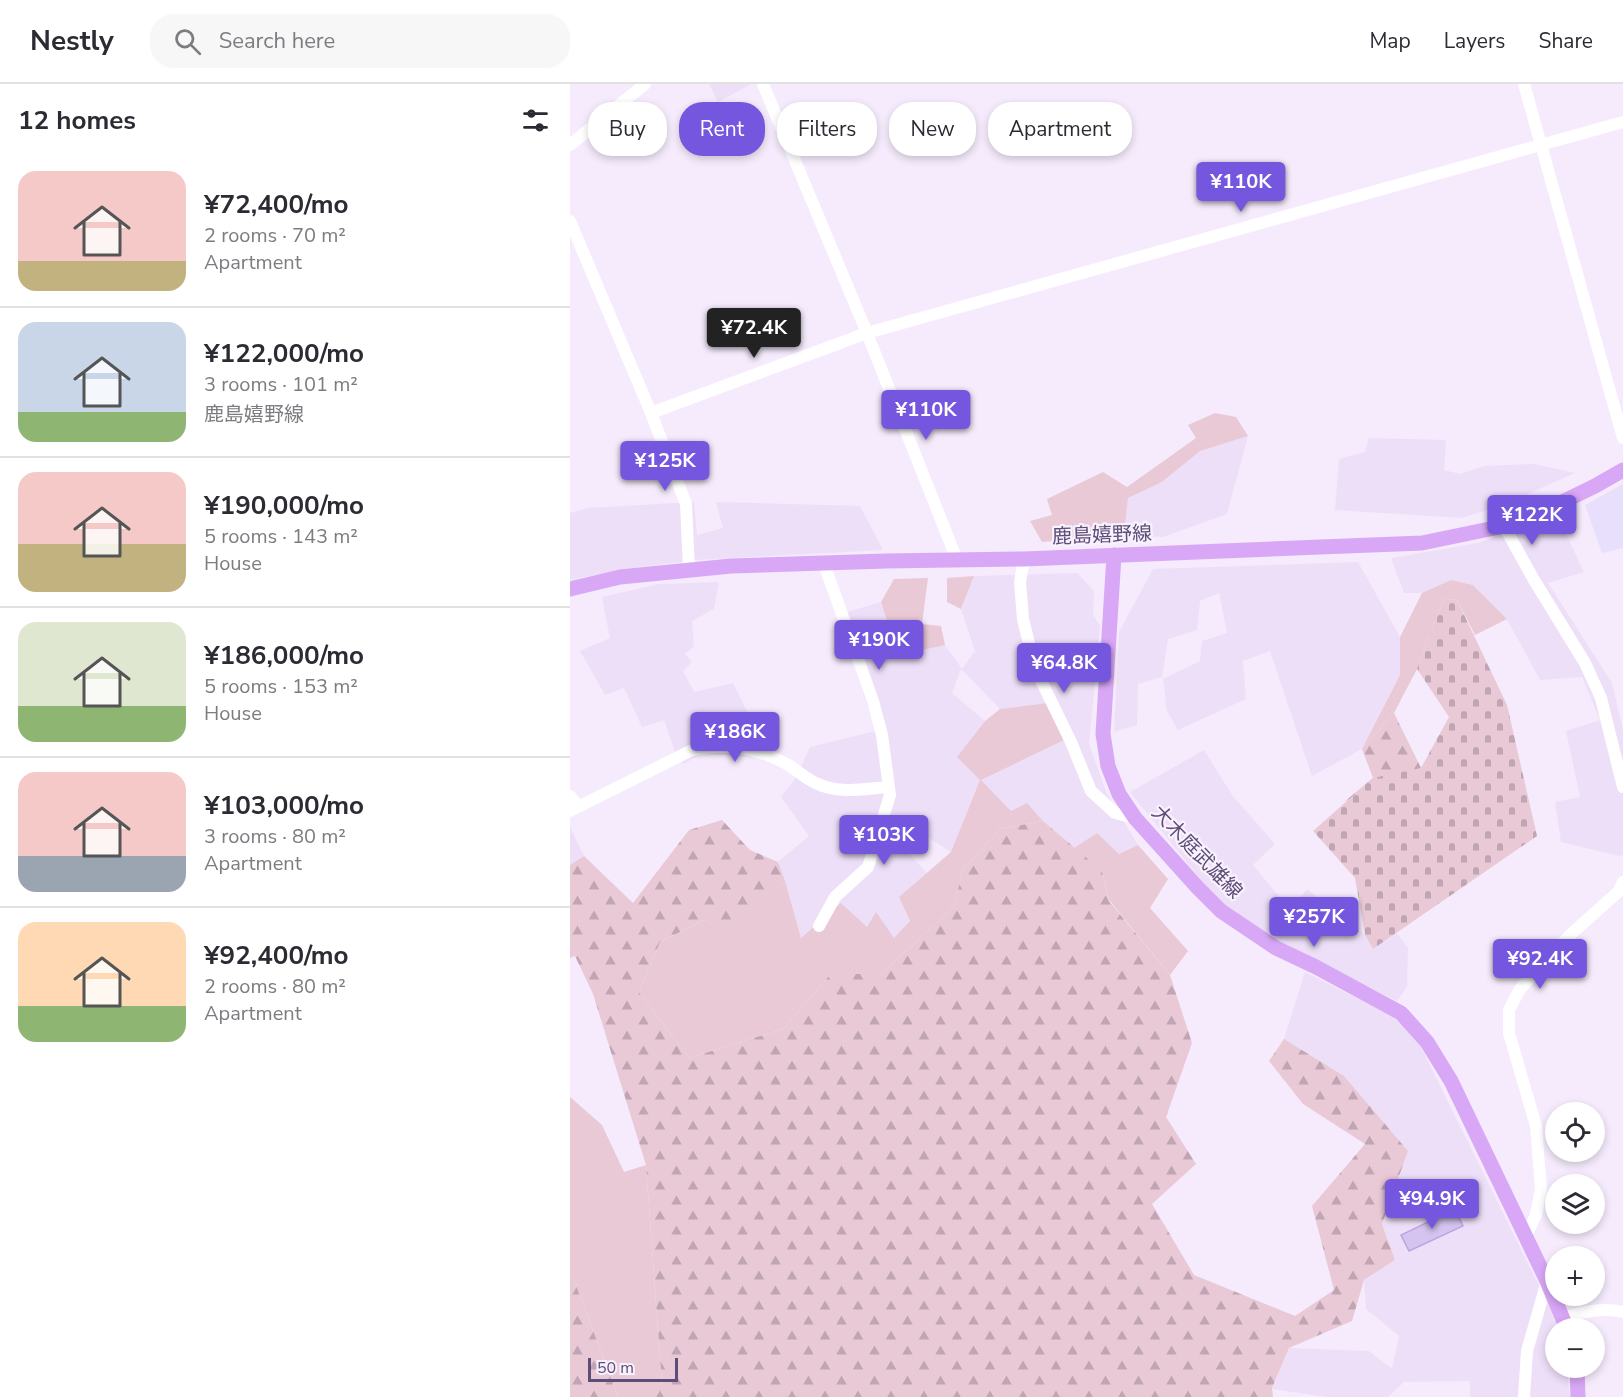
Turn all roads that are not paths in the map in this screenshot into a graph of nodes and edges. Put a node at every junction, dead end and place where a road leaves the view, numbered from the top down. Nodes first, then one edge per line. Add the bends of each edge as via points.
1 (645, 84) edge
2 (763, 84) edge
3 (1524, 84) edge
4 (1623, 122) edge
5 (570, 145) edge
6 (1541, 145) junction
7 (570, 221) edge
8 (867, 333) junction
9 (651, 413) junction
10 (1623, 438) edge
11 (1623, 470) edge
12 (1504, 526) junction
13 (1114, 555) junction
14 (1024, 559) junction
15 (957, 560) junction
16 (824, 564) junction
17 (689, 569) junction
18 (570, 589) edge
19 (887, 787) junction
20 (1623, 788) edge
21 (573, 804) edge
22 (1135, 818) junction
23 (1623, 882) edge
24 (819, 926) dead end
25 (1525, 1238) junction
26 (1545, 1277) edge
27 (1545, 1288) edge
28 (1623, 1312) edge
29 (1573, 1318) edge
30 (1577, 1378) edge
31 (1524, 1397) edge
32 (1578, 1397) edge

1 - 5 street
2 - 8 street
3 - 6 street
4 - 6 street
6 - 8 street
6 - 10 street
7 - 9 street
8 - 9 street
8 - 15 street
9 - 17 street via 686,504
11 - 12 main road, 鹿島嬉野線 via 1576,496
12 - 13 main road, 鹿島嬉野線 via 1422,543
12 - 20 street via 1585,663 1601,698
13 - 14 main road, 鹿島嬉野線
13 - 22 main road, 大木庭武雄線 via 1103,734 1108,766 1119,794
14 - 15 main road, 鹿島嬉野線
14 - 22 street via 1020,582 1023,620 1035,668 1092,791 1114,813
15 - 16 main road, 鹿島嬉野線
16 - 17 main road, 鹿島嬉野線
16 - 19 street via 873,701 882,735
17 - 18 main road, 鹿島嬉野線 via 620,577
19 - 21 street via 843,790 818,784 754,749 710,746 692,750
19 - 24 street via 890,795 868,867 835,897
22 - 25 main road, 大木庭武雄線 via 1221,911 1276,948 1381,1002 1414,1025 1451,1081
23 - 25 street via 1618,892 1570,934 1520,989 1509,1010 1509,1033 1536,1126 1541,1190 1536,1215
25 - 26 main road, 大木庭武雄線
27 - 31 street via 1527,1351
28 - 29 street via 1585,1311
30 - 32 main road

